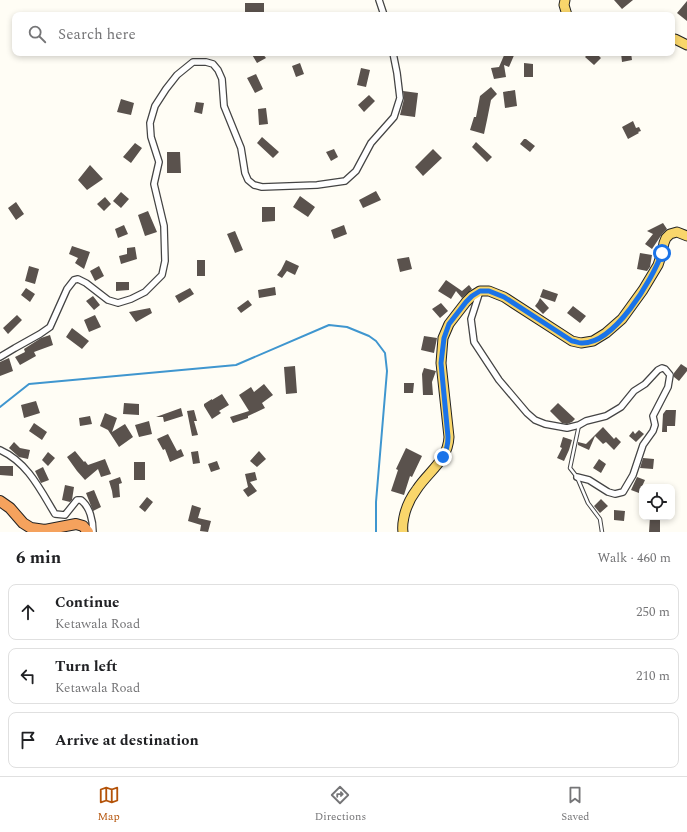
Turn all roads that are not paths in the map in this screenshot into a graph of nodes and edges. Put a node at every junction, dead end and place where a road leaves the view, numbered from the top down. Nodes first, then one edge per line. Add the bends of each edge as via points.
1 (379, 0) edge
2 (565, 0) edge
3 (383, 12) edge
4 (565, 12) edge
5 (675, 39) edge
6 (687, 45) edge
7 (394, 56) edge
8 (687, 236) edge
9 (480, 291) junction
10 (0, 357) edge
11 (579, 425) junction
12 (0, 450) edge
13 (577, 477) junction
14 (0, 501) edge
15 (88, 532) edge
16 (93, 532) edge
17 (403, 532) edge
18 (602, 532) edge

1 - 3 street
2 - 4 main road
5 - 6 main road
7 - 10 street via 400,98 394,117 371,143 356,171 344,181 318,185 262,187 248,180 241,148 224,106 222,79 218,70 213,64 193,62 177,75 166,89 155,106 150,122 151,137 160,162 154,184 164,226 165,261 162,275 145,292 131,300 118,303 108,300 86,283 74,280 67,289 50,327
8 - 9 main road via 677,232 666,238 658,265 643,290 622,319 593,341 572,341 504,297 489,291
9 - 11 street via 471,319 474,342 499,380 535,420 567,428
9 - 17 main road via 466,302 449,324 444,338 441,363 448,444 443,457 410,499 405,511
11 - 13 lane via 570,468
11 - 13 street via 606,416 621,407 634,391 658,370 665,369 670,375 668,387 653,416 653,431 643,445 633,475 623,492 608,492 589,480
12 - 16 street via 6,452 34,478 55,514 65,515 77,500 86,503 93,523
13 - 18 lane via 588,503 600,519
14 - 15 highway via 30,528 45,530 76,524 83,526

